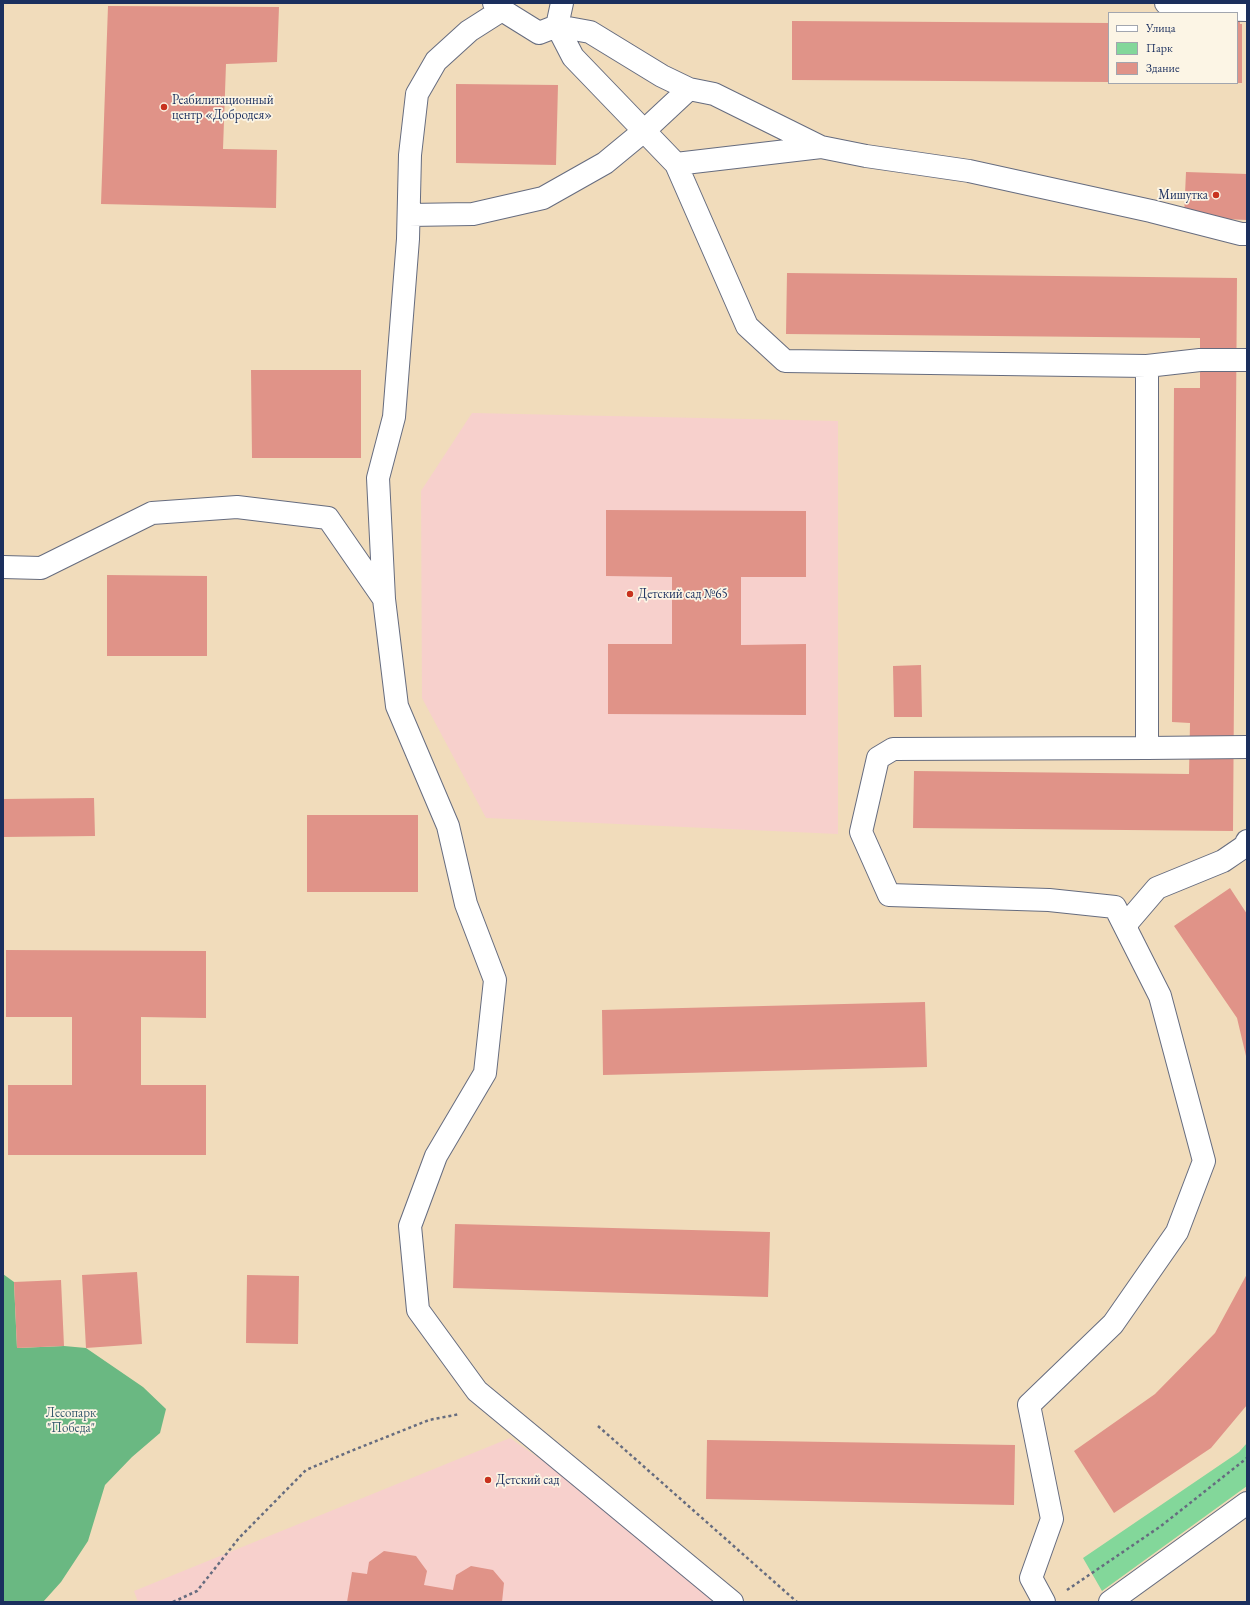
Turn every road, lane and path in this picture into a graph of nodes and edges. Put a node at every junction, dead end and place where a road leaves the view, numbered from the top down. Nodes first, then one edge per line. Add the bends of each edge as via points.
1 (562, 3) edge
2 (1166, 3) edge
3 (498, 7) edge
4 (1247, 10) edge
5 (557, 26) junction
6 (689, 89) junction
7 (644, 130) junction
8 (821, 147) junction
9 (676, 164) junction
10 (409, 215) junction
11 (1247, 234) edge
12 (1247, 360) edge
13 (1147, 366) junction
14 (3, 567) edge
15 (384, 599) junction
16 (1247, 747) edge
17 (1147, 748) junction
18 (1247, 841) edge
19 (1127, 930) junction
20 (491, 1402) junction
21 (598, 1426) dead end
22 (1247, 1458) edge
23 (1247, 1503) edge
24 (1053, 1598) edge
25 (174, 1602) edge
26 (732, 1602) edge
27 (797, 1602) edge
28 (1110, 1602) edge

1 - 5 lane
2 - 4 lane via 1203,9
3 - 5 lane via 539,33
3 - 10 lane via 436,61 418,94 410,155
5 - 6 lane via 590,32 662,76
5 - 7 lane via 572,57
6 - 7 lane
6 - 8 lane via 714,94
7 - 9 lane
7 - 10 lane via 605,163 542,198 474,214
8 - 9 lane
8 - 11 lane via 969,171
9 - 13 lane via 747,326 785,361
10 - 15 lane via 394,417 378,478
12 - 13 lane via 1200,360
13 - 17 lane
14 - 15 lane via 41,568 152,513 237,506 328,518
15 - 20 lane via 397,706 448,826 466,904 494,980 485,1073 436,1156 410,1226 418,1310 477,1391
16 - 17 lane
17 - 19 lane via 893,749 878,758 862,832 889,895 1049,900 1115,907
18 - 19 lane via 1245,846 1223,861 1157,888 1127,923
19 - 24 lane via 1160,996 1204,1160 1177,1232 1113,1324 1029,1405 1052,1519 1031,1578
20 - 25 path via 485,1410 429,1420 306,1470 239,1538 197,1591
20 - 26 lane
21 - 27 path
22 - 24 path via 1161,1526
23 - 28 lane

